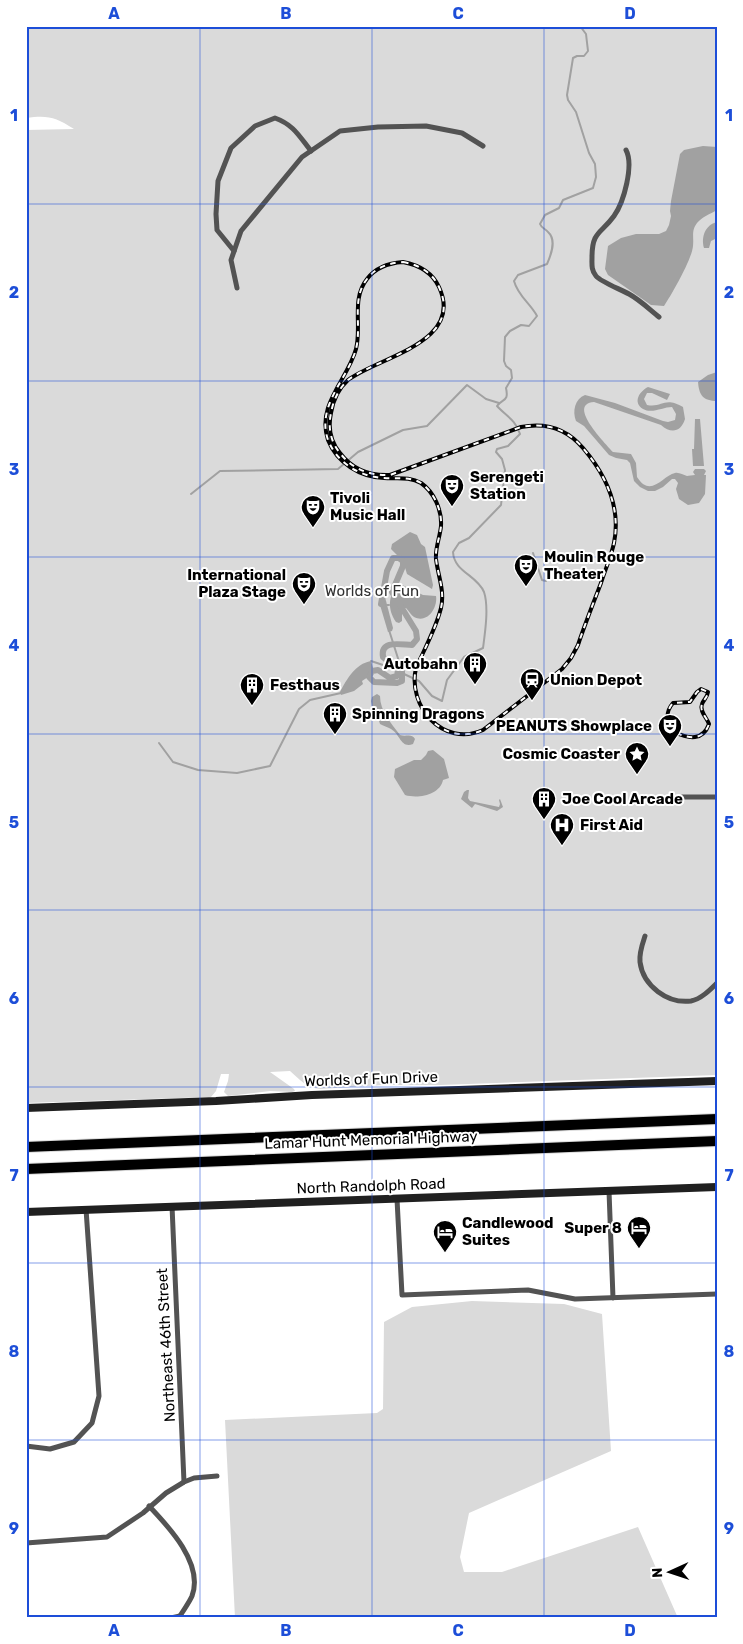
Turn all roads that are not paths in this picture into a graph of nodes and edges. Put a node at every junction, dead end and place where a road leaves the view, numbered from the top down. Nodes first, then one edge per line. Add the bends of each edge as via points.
1 (483, 146) dead end
2 (626, 150) dead end
3 (311, 151) junction
4 (234, 251) junction
5 (237, 288) dead end
6 (659, 317) dead end
7 (682, 797) dead end
8 (717, 797) edge
9 (645, 936) dead end
10 (717, 983) edge
11 (717, 1081) edge
12 (26, 1108) edge
13 (717, 1119) edge
14 (717, 1141) edge
15 (26, 1147) edge
16 (26, 1169) edge
17 (717, 1187) edge
18 (609, 1191) junction
19 (397, 1199) junction
20 (172, 1206) junction
21 (86, 1210) junction
22 (26, 1212) edge
23 (717, 1294) edge
24 (613, 1298) junction
25 (26, 1446) edge
26 (217, 1476) dead end
27 (184, 1482) junction
28 (149, 1506) junction
29 (26, 1543) edge
30 (181, 1617) edge
31 (171, 1618) edge

1 - 3 street via 462,133 426,126 378,127 340,131
2 - 6 street via 629,169 620,204 614,216 595,236 592,268 597,278 631,295
3 - 4 street via 302,157 241,231
3 - 4 street via 295,129 275,118 256,126 232,148 218,181 216,214 217,230
4 - 5 street via 231,260
7 - 8 street
9 - 10 street via 641,949 642,968 646,978 664,996 693,1001
11 - 12 main road, Worlds of Fun Drive
13 - 15 highway, Lamar Hunt Memorial Highway
14 - 16 highway, Lamar Hunt Memorial Highway
17 - 18 main road, North Randolph Road
18 - 19 main road, North Randolph Road
18 - 24 street
19 - 20 main road, North Randolph Road
19 - 24 street via 402,1295 528,1290 575,1299
20 - 21 main road, North Randolph Road
20 - 27 street, Northeast 46th Street
21 - 22 main road, North Randolph Road
21 - 25 street via 99,1396 92,1423 74,1442 50,1449
23 - 24 street
26 - 27 street
27 - 28 street
28 - 29 street via 107,1538
28 - 30 street via 167,1525 193,1569 192,1597
30 - 31 street

